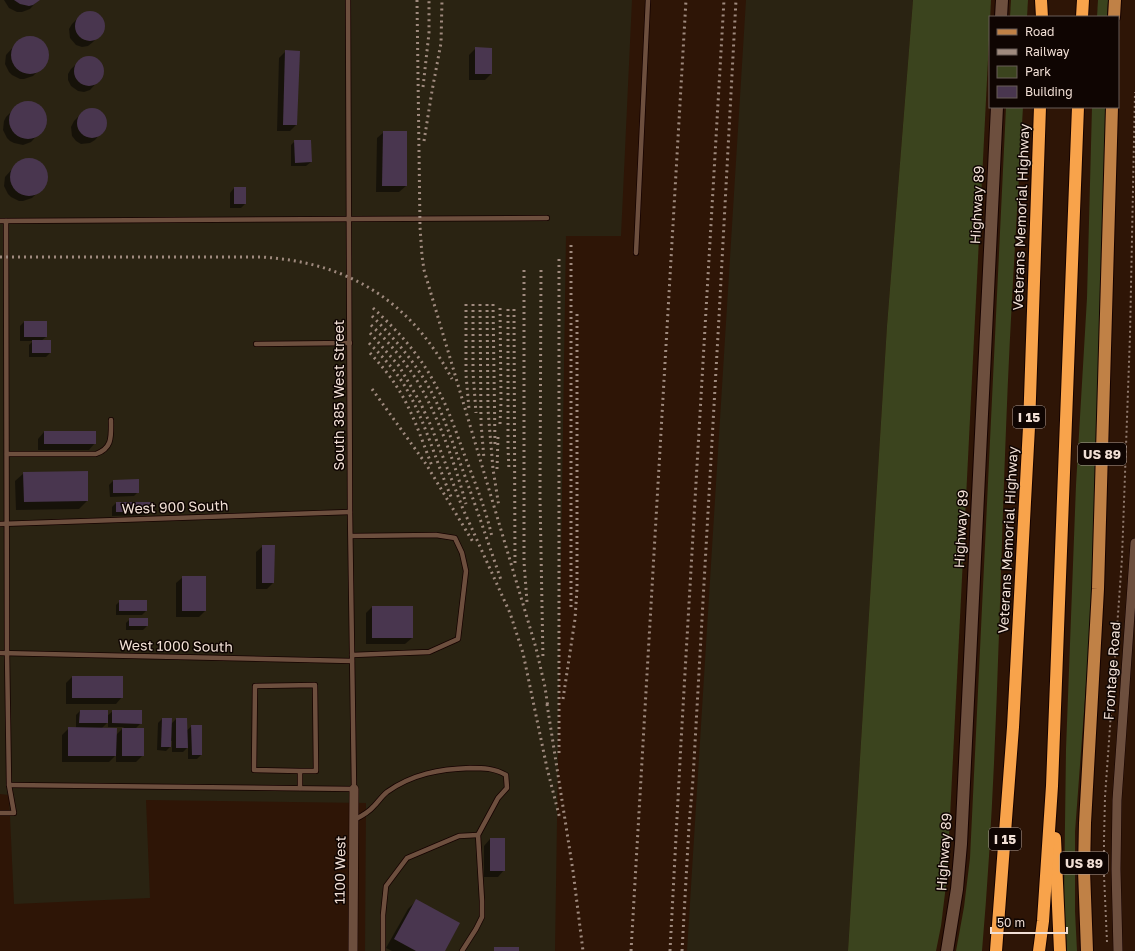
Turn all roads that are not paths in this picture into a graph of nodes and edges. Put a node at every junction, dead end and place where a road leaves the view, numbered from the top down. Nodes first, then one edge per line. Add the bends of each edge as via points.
1 (348, 0) edge
2 (648, 0) edge
3 (1002, 0) edge
4 (1041, 0) edge
5 (1044, 0) edge
6 (1083, 0) edge
7 (1115, 0) edge
8 (1001, 16) edge
9 (1043, 16) edge
10 (1043, 16) edge
11 (1082, 16) edge
12 (1114, 16) edge
13 (996, 108) edge
14 (1040, 108) edge
15 (1078, 108) edge
16 (1112, 108) edge
17 (547, 218) dead end
18 (349, 220) junction
19 (0, 221) edge
20 (6, 221) junction
21 (636, 253) dead end
22 (350, 343) junction
23 (256, 344) dead end
24 (111, 420) dead end
25 (7, 454) junction
26 (350, 512) junction
27 (0, 524) edge
28 (7, 524) junction
29 (351, 536) junction
30 (1135, 543) edge
31 (0, 652) edge
32 (7, 652) junction
33 (352, 655) junction
34 (352, 661) junction
35 (300, 771) junction
36 (9, 785) junction
37 (1052, 786) junction
38 (300, 788) junction
39 (354, 789) junction
40 (0, 813) edge
41 (354, 820) junction
42 (478, 835) junction
43 (353, 951) edge
44 (383, 951) edge
45 (462, 951) edge
46 (947, 951) edge
47 (996, 951) edge
48 (1039, 951) edge
49 (1060, 951) edge
50 (1087, 951) edge
51 (1118, 951) edge

1 - 18 lane, South 385 West Street
2 - 21 lane
3 - 8 main road
4 - 9 highway
5 - 10 highway
6 - 11 highway
7 - 12 main road
13 - 46 main road, Highway 89 via 961,844
14 - 47 highway, Veterans Memorial Highway / I 15 via 1028,435 1013,727
15 - 37 highway, I 15
16 - 50 main road, US 89 via 1098,581 1085,823
17 - 18 lane
18 - 20 lane
18 - 22 lane, South 385 West Street
19 - 20 lane
20 - 25 lane
22 - 23 lane
22 - 26 lane, South 385 West Street
24 - 25 lane via 109,443 96,454
25 - 28 lane
26 - 28 lane, West 900 South
26 - 29 lane, South 385 West Street
27 - 28 lane, West 900 South
28 - 32 lane
29 - 33 lane, South 385 West Street
29 - 33 lane via 436,535 455,538 466,571 458,639 429,652
30 - 51 street, Frontage Road via 1117,800
31 - 32 lane, West 1000 South
32 - 34 lane, West 1000 South
32 - 36 lane
33 - 34 lane, South 385 West Street
34 - 39 lane, South 385 West Street
35 - 35 lane via 316,771 315,686 254,686 254,770
35 - 38 lane
36 - 38 lane
36 - 40 lane via 14,813
37 - 48 highway, I 15
37 - 49 highway
38 - 39 lane
39 - 41 street, 1100 West
41 - 42 lane via 366,814 385,794 403,782 427,772 452,768 498,770 506,775 507,788 498,798
41 - 43 street, 1100 West
42 - 44 lane via 459,836 407,858 386,886
42 - 45 lane via 482,917

